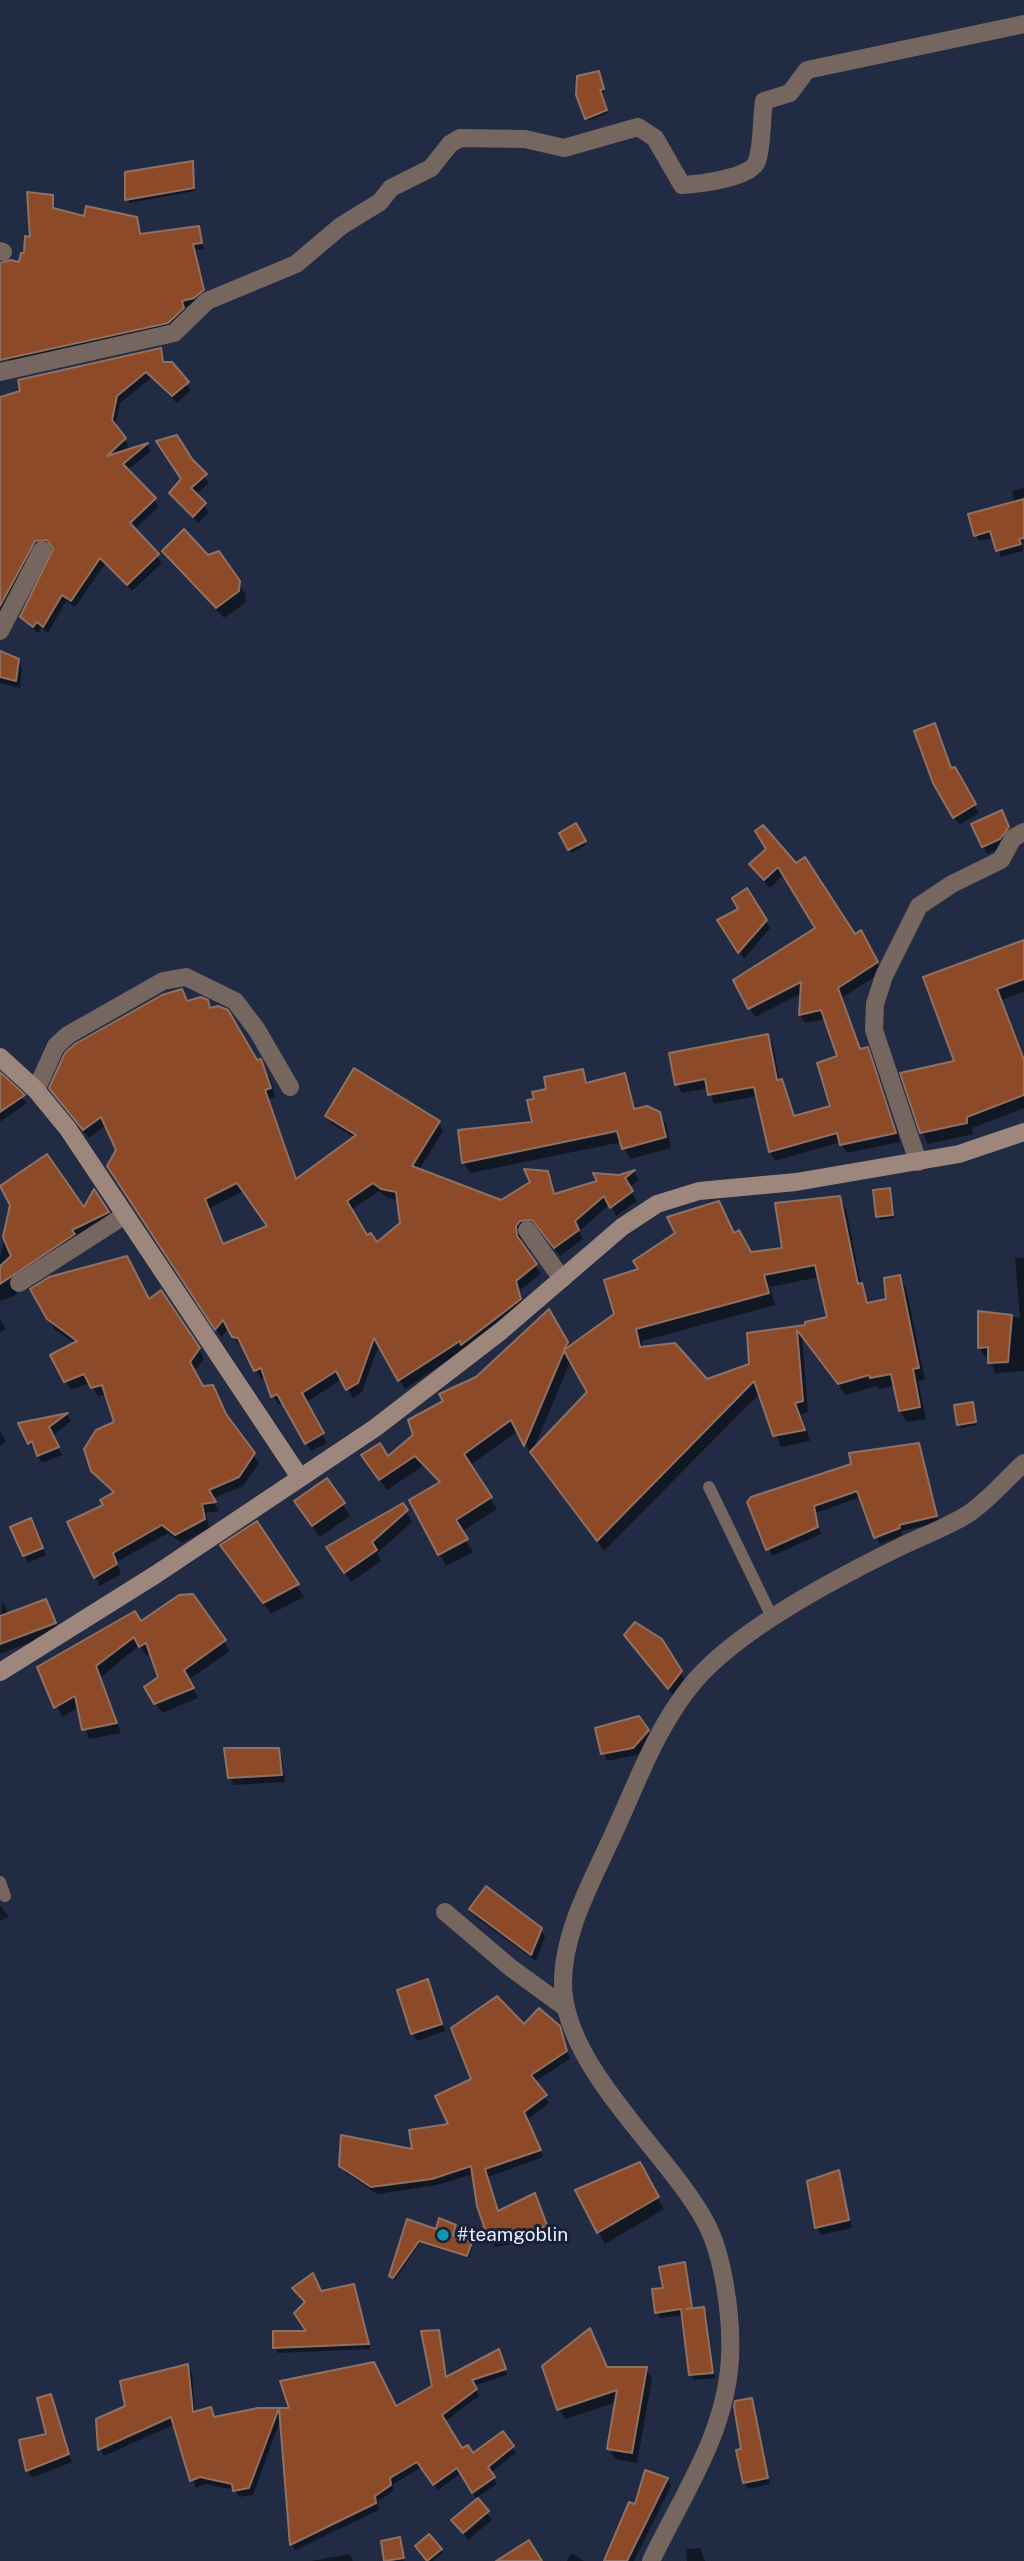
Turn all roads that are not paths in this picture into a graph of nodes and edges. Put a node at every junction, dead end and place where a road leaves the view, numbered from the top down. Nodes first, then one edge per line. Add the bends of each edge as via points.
1 (1024, 24) edge
2 (0, 372) edge
3 (43, 550) dead end
4 (0, 631) edge
5 (1024, 832) edge
6 (0, 1057) edge
7 (290, 1087) dead end
8 (36, 1090) junction
9 (1024, 1132) edge
10 (918, 1162) junction
11 (125, 1215) junction
12 (527, 1230) dead end
13 (562, 1279) junction
14 (19, 1283) dead end
15 (1024, 1463) edge
16 (299, 1476) junction
17 (709, 1487) dead end
18 (772, 1617) junction
19 (0, 1672) edge
20 (0, 1882) edge
21 (5, 1896) dead end
22 (445, 1912) dead end
23 (566, 2008) junction
24 (651, 2561) edge

1 - 2 street via 807,71 790,93 764,101 758,159 754,169 744,174 682,184 655,138 638,127 564,148 526,139 460,138 431,168 391,188 380,202 341,226 296,264 207,301 174,333
3 - 4 street
5 - 10 street via 1013,838 1001,860 919,906 875,1004 874,1030
6 - 8 street
7 - 8 street via 235,1001 186,977 163,981 68,1035 56,1046
8 - 11 street
9 - 10 street
10 - 13 street via 679,1195 622,1227
11 - 14 street
11 - 16 street
12 - 13 street
13 - 16 street via 449,1373
15 - 18 street via 966,1515
16 - 19 street via 155,1575
17 - 18 lane
18 - 23 street via 690,1686 659,1733 594,1871 569,1943 563,1983
20 - 21 lane
22 - 23 street
23 - 24 street via 608,2093 707,2224 726,2288 730,2356 722,2415 711,2446

